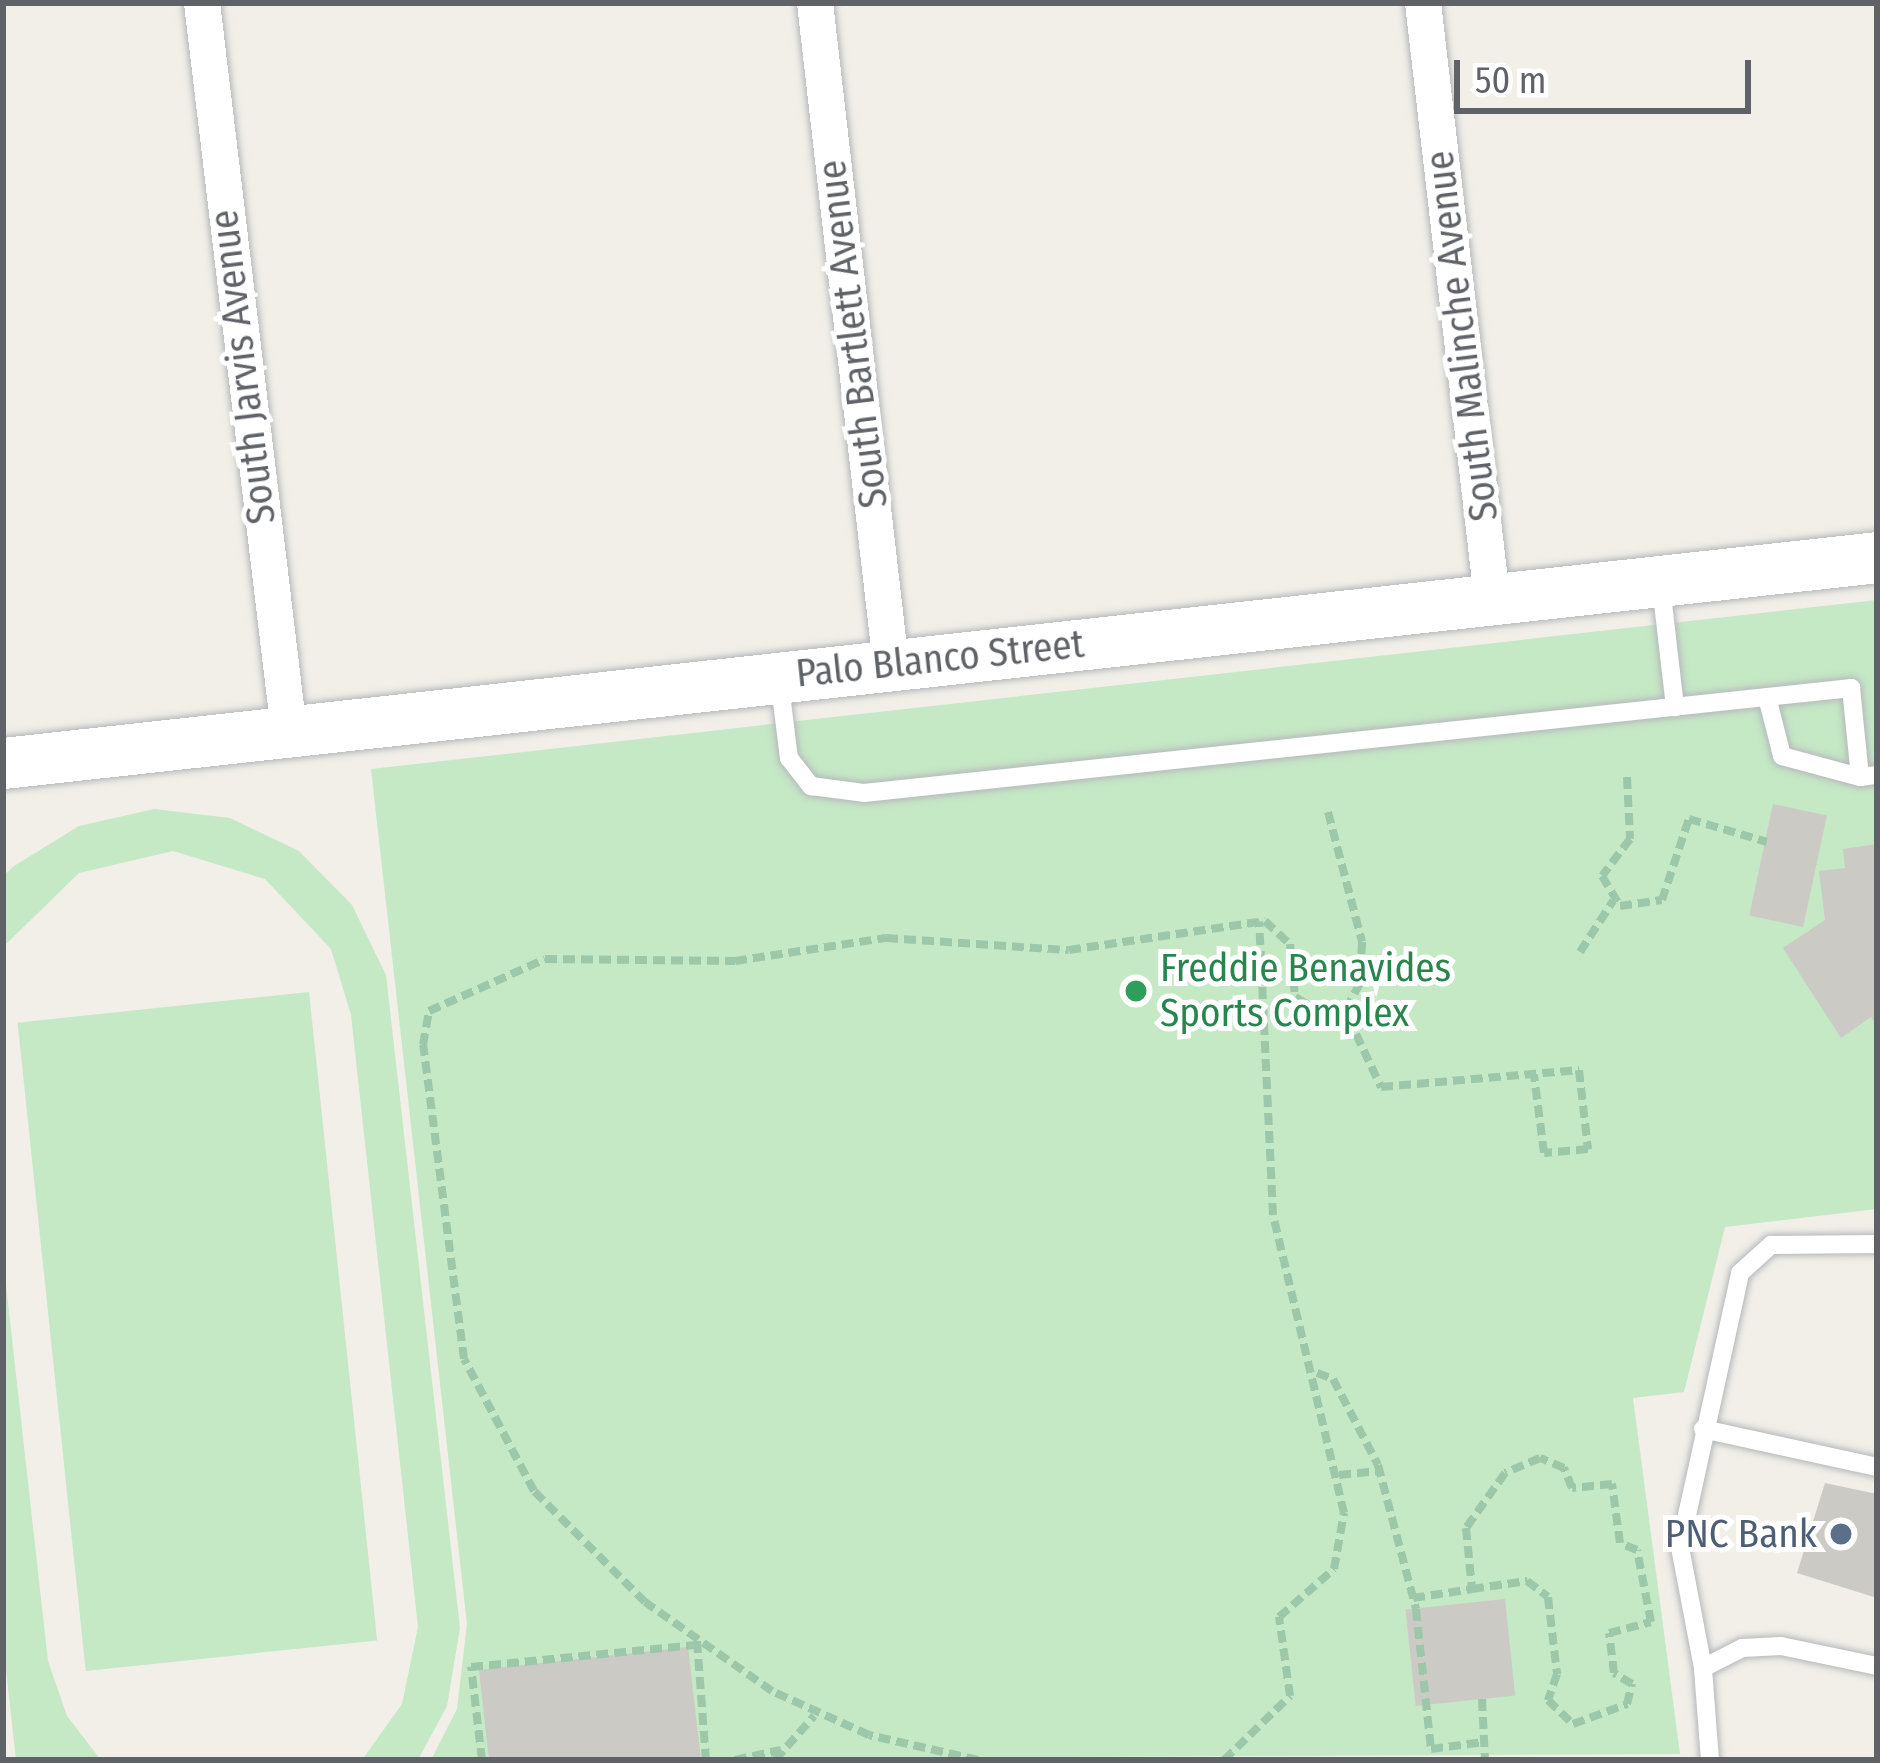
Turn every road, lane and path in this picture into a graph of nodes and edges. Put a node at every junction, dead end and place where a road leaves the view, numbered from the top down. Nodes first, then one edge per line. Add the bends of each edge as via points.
1 (202, 3) edge
2 (815, 3) edge
3 (1423, 3) edge
4 (1877, 557) edge
5 (1660, 580) junction
6 (1492, 598) junction
7 (891, 664) junction
8 (779, 677) junction
9 (1767, 697) junction
10 (1675, 707) junction
11 (289, 731) junction
12 (3, 763) edge
13 (1869, 776) edge
14 (1627, 777) dead end
15 (1328, 812) dead end
16 (1767, 842) dead end
17 (1613, 901) junction
18 (1259, 921) junction
19 (1580, 952) dead end
20 (1339, 1024) junction
21 (1534, 1075) junction
22 (1877, 1244) edge
23 (1317, 1373) junction
24 (1703, 1429) junction
25 (1877, 1467) edge
26 (1380, 1471) junction
27 (1339, 1475) junction
28 (1472, 1589) junction
29 (1413, 1598) junction
30 (696, 1642) junction
31 (1877, 1666) edge
32 (1703, 1668) junction
33 (1482, 1699) dead end
34 (814, 1716) junction
35 (1484, 1742) junction
36 (783, 1749) junction
37 (482, 1760) edge
38 (706, 1760) edge
39 (736, 1760) edge
40 (775, 1760) edge
41 (978, 1760) edge
42 (1224, 1760) edge
43 (1485, 1760) edge
44 (1710, 1760) edge

1 - 11 street, South Jarvis Avenue
2 - 7 street, South Bartlett Avenue
3 - 6 street, South Malinche Avenue
4 - 5 street, Palo Blanco Street
5 - 6 street, Palo Blanco Street
5 - 10 lane
6 - 7 street, Palo Blanco Street
7 - 8 street, Palo Blanco Street
8 - 10 lane via 789,758 811,786 864,793
8 - 11 street, Palo Blanco Street
9 - 10 lane
9 - 13 lane via 1782,756
9 - 13 lane via 1851,688
11 - 12 street, Palo Blanco Street
14 - 17 path via 1630,838 1603,876
15 - 20 path via 1362,942 1360,983
16 - 17 path via 1689,819 1662,899 1638,909
17 - 19 path
18 - 20 path via 1290,944 1295,997
18 - 23 path via 1274,1215
18 - 30 path via 1069,950 886,938 735,961 545,959 429,1011 423,1045 464,1359 549,1510
20 - 21 path via 1388,1090
21 - 21 path via 1544,1153 1588,1148 1579,1070
22 - 24 lane via 1799,1241 1756,1253 1728,1311
23 - 26 path via 1333,1379
23 - 27 path
24 - 25 lane
24 - 32 lane via 1679,1547
26 - 27 path
26 - 29 path
27 - 42 path via 1334,1569 1277,1626 1290,1696
28 - 28 path via 1527,1581 1548,1597 1557,1674 1548,1700 1568,1721 1603,1720 1628,1703 1633,1684 1613,1672 1609,1633 1651,1622 1612,1484 1572,1488 1564,1468 1540,1458 1505,1473 1466,1528
28 - 29 path
29 - 35 path via 1431,1749
30 - 34 path
30 - 37 path via 471,1667
30 - 38 path
31 - 32 lane via 1781,1646 1742,1648
32 - 44 lane
33 - 35 path
34 - 36 path
34 - 41 path
35 - 43 path
36 - 39 path
36 - 40 path

